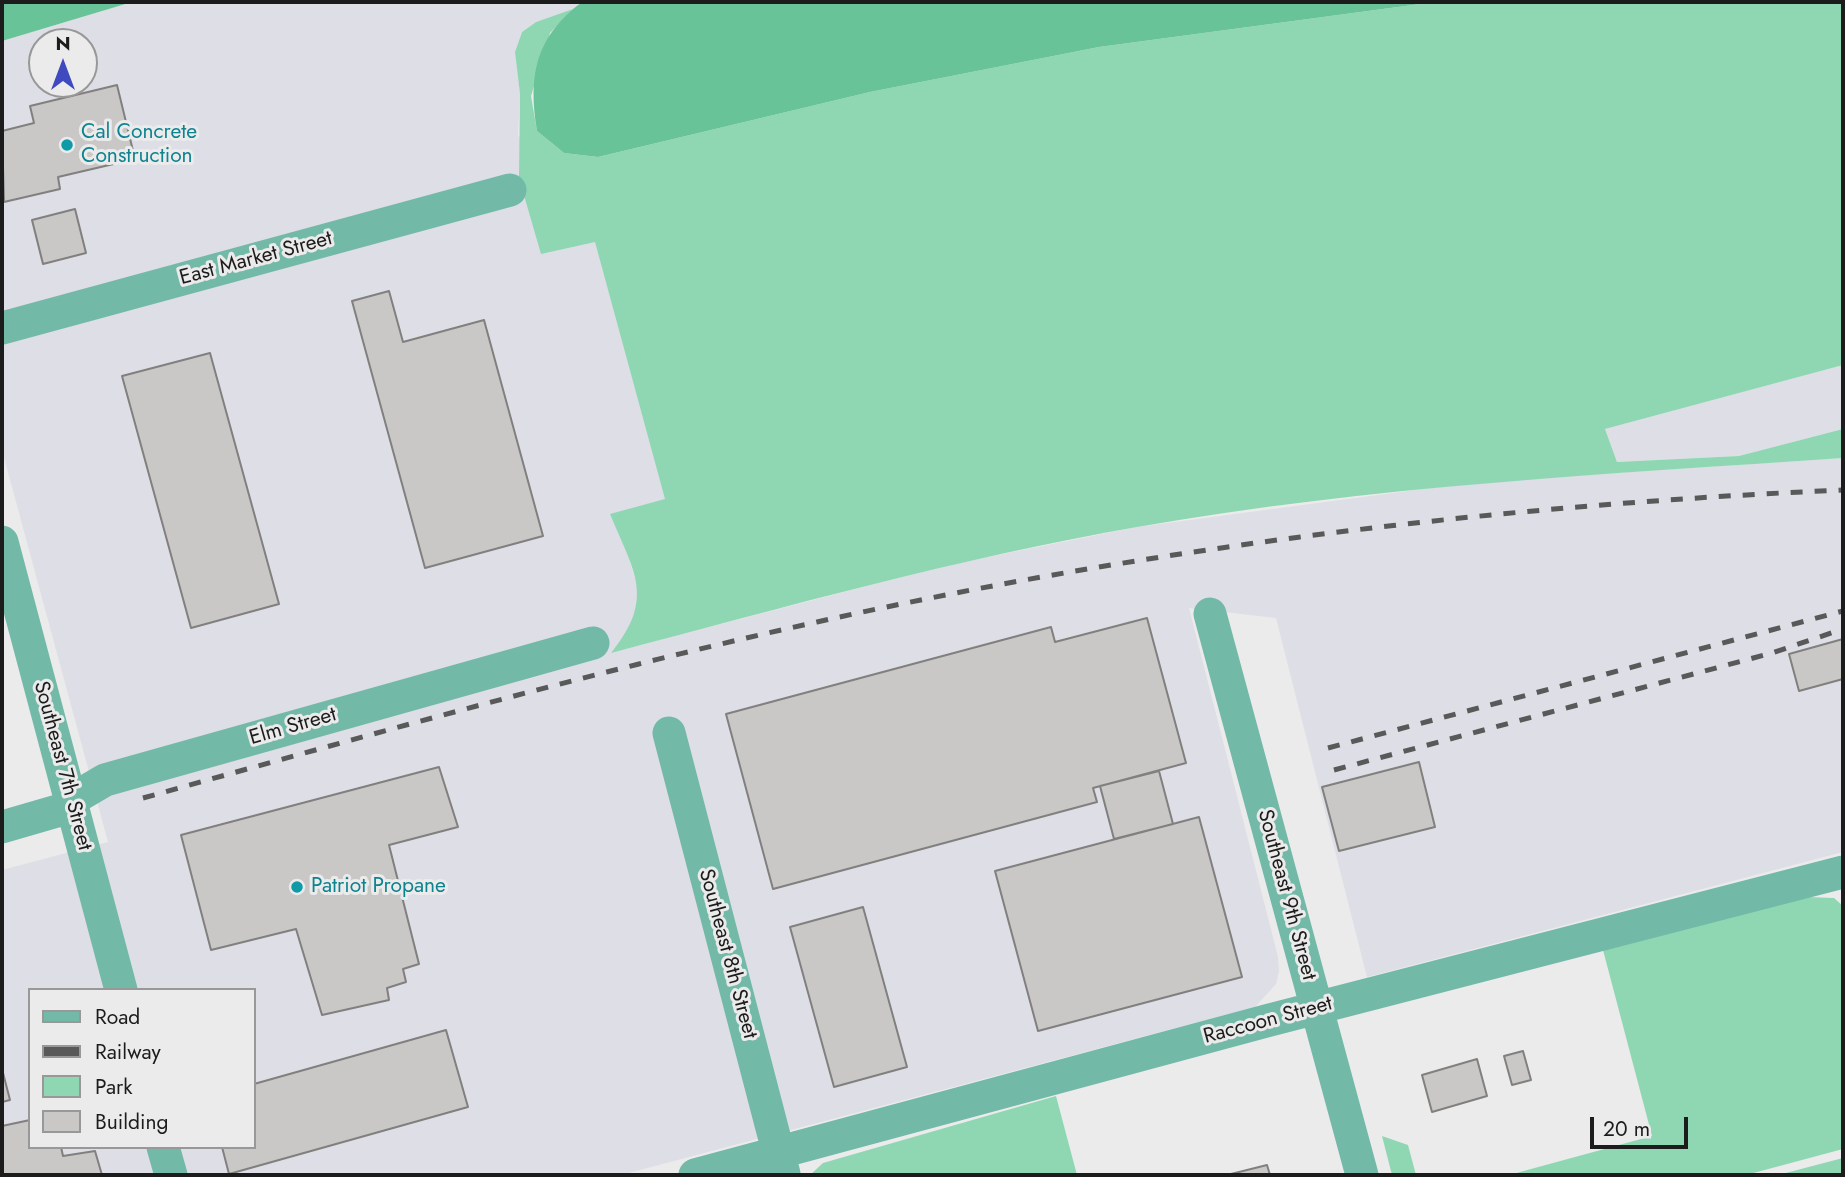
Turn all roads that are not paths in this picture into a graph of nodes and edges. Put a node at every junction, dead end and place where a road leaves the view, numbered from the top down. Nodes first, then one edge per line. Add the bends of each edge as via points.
1 (510, 190) dead end
2 (2, 328) edge
3 (2, 542) edge
4 (1210, 614) dead end
5 (593, 643) dead end
6 (669, 733) dead end
7 (71, 800) junction
8 (2, 827) edge
9 (1843, 872) edge
10 (120, 988) edge
11 (1317, 1008) junction
12 (164, 1149) edge
13 (781, 1164) edge
14 (171, 1175) edge
15 (695, 1175) edge
16 (1362, 1175) edge

1 - 2 street, East Market Street
3 - 7 street, Southeast 7th Street
4 - 11 street, Southeast 9th Street
5 - 7 street, Elm Street via 105,780
6 - 13 street, Southeast 8th Street
7 - 8 street, Elm Street via 65,809
7 - 10 street, Southeast 7th Street
9 - 11 street, Raccoon Street
11 - 13 street, Raccoon Street
11 - 16 street, Southeast 9th Street
12 - 14 street
13 - 15 street, Raccoon Street

